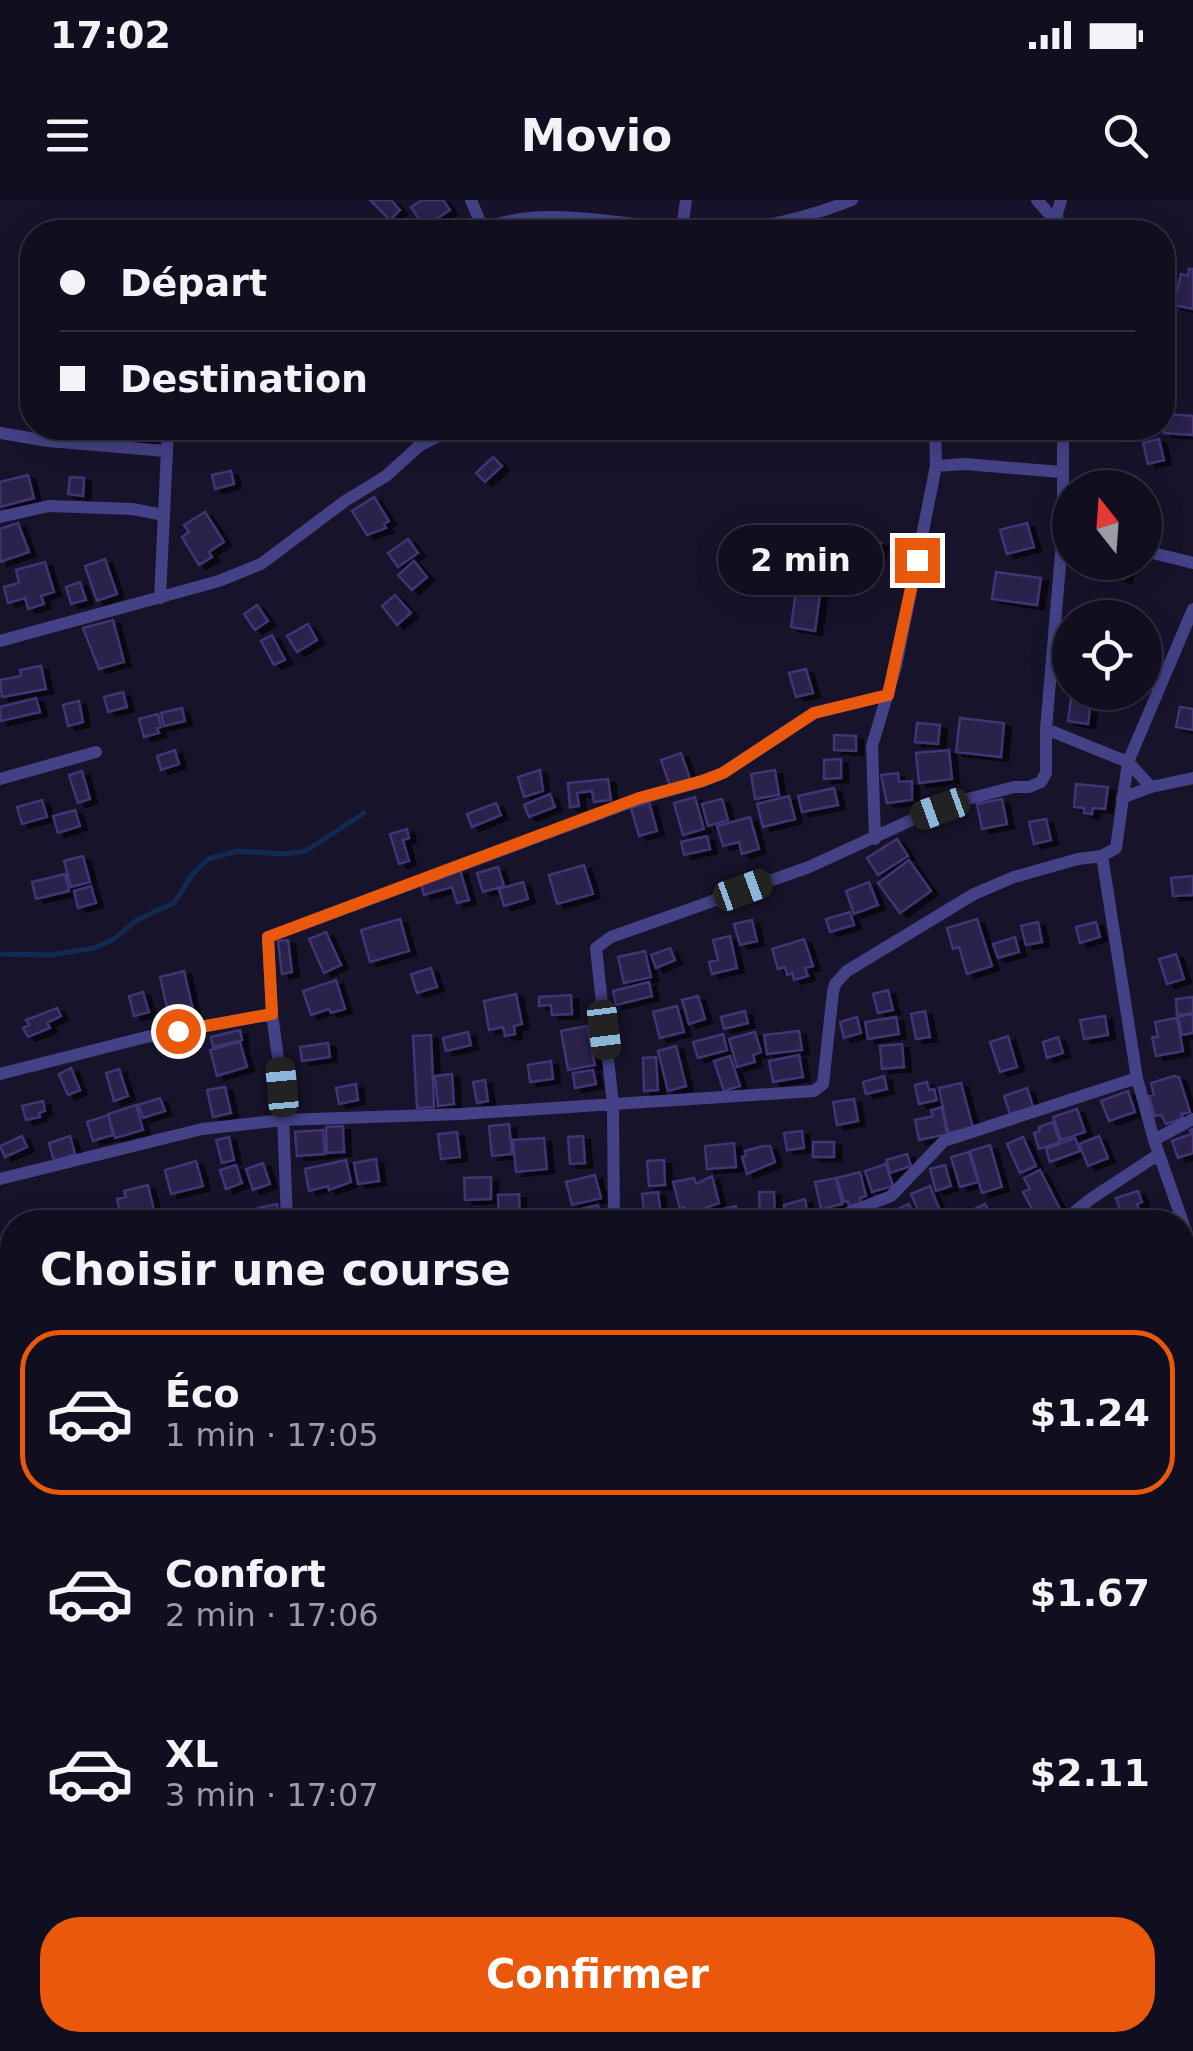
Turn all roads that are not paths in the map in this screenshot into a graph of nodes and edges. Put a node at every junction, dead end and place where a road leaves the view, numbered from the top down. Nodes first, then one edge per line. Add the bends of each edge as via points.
1 (852, 200) edge
2 (1037, 200) edge
3 (525, 220) edge
4 (599, 220) edge
5 (789, 220) edge
6 (1054, 220) edge
7 (37, 440) edge
8 (167, 440) edge
9 (431, 440) edge
10 (936, 440) edge
11 (1062, 440) edge
12 (166, 452) junction
13 (936, 466) junction
14 (1061, 470) edge
15 (1052, 471) edge
16 (164, 515) junction
17 (0, 517) edge
18 (1162, 554) edge
19 (1193, 562) edge
20 (1062, 580) edge
21 (160, 598) junction
22 (1193, 609) edge
23 (0, 641) edge
24 (888, 695) junction
25 (1046, 729) junction
26 (96, 752) dead end
27 (1128, 762) junction
28 (1193, 778) edge
29 (0, 780) edge
30 (1151, 786) junction
31 (1122, 798) junction
32 (875, 839) junction
33 (1102, 856) junction
34 (272, 1014) junction
35 (0, 1074) edge
36 (1137, 1078) junction
37 (613, 1105) junction
38 (1193, 1119) edge
39 (283, 1120) junction
40 (1154, 1140) junction
41 (1159, 1154) junction
42 (0, 1180) edge
43 (287, 1210) edge
44 (614, 1210) edge
45 (855, 1210) edge
46 (1077, 1210) edge
47 (1179, 1210) edge

1 - 5 street
2 - 6 street
3 - 4 street
7 - 12 street
8 - 12 street
9 - 21 street via 260,564
10 - 13 street
11 - 14 street
12 - 16 street
13 - 15 street
13 - 24 street
16 - 17 street via 50,506
16 - 21 street
18 - 19 street
20 - 25 street
21 - 23 street
22 - 27 street
24 - 32 street via 872,746
24 - 34 street via 814,713 713,777 639,798 268,937
25 - 27 street
25 - 32 street via 1041,782 964,800
26 - 29 street
27 - 30 street
27 - 31 street
28 - 30 street
30 - 31 street
31 - 33 street via 1116,848
32 - 37 street via 596,948
33 - 36 street
33 - 37 street via 974,894 846,971 834,984 823,1084 814,1092
34 - 35 street
34 - 39 street
36 - 40 street
36 - 45 street via 944,1141 891,1196
37 - 39 street
37 - 44 street
38 - 40 street
39 - 42 street via 202,1130
39 - 43 street
40 - 41 street
41 - 46 street
41 - 47 street

